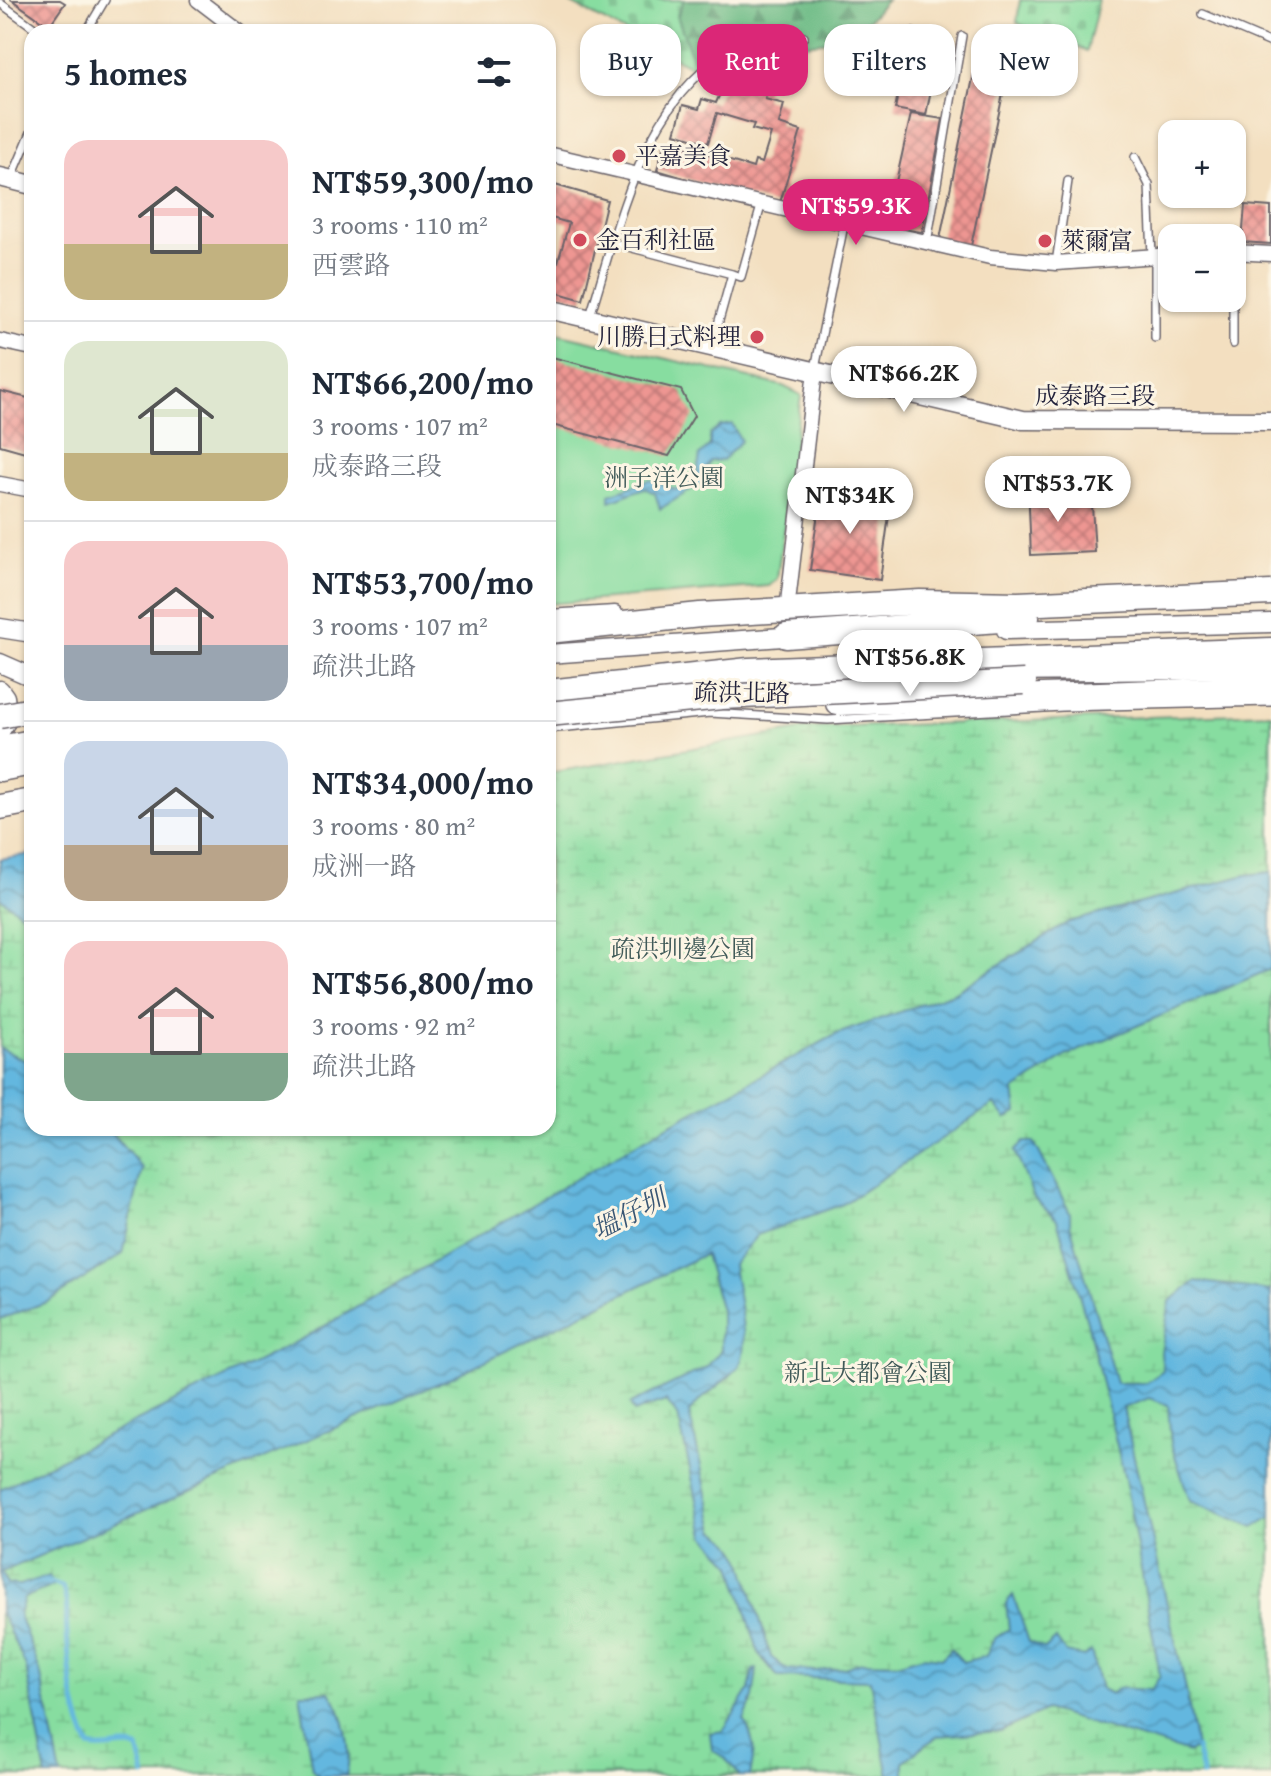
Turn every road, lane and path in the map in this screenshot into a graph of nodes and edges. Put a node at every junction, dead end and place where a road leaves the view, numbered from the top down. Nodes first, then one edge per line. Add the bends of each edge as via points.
1 (105, 0) edge
2 (198, 0) edge
3 (0, 3) edge
4 (1203, 14) dead end
5 (29, 24) edge
6 (91, 24) edge
7 (230, 24) edge
8 (962, 36) dead end
9 (1271, 43) edge
10 (697, 75) edge
11 (24, 145) edge
12 (556, 156) edge
13 (1135, 157) dead end
14 (634, 175) junction
15 (6, 178) edge
16 (1068, 181) dead end
17 (761, 206) junction
18 (844, 225) junction
19 (613, 243) junction
20 (927, 243) junction
21 (1246, 253) edge
22 (1271, 254) edge
23 (1154, 256) junction
24 (1158, 256) edge
25 (1056, 263) junction
26 (732, 274) junction
27 (556, 311) edge
28 (1233, 312) edge
29 (590, 319) junction
30 (1155, 338) dead end
31 (0, 341) edge
32 (1233, 344) dead end
33 (24, 346) edge
34 (712, 347) junction
35 (815, 371) junction
36 (1271, 421) edge
37 (0, 484) edge
38 (24, 488) edge
39 (1271, 582) edge
40 (1271, 593) edge
41 (788, 602) junction
42 (1271, 609) edge
43 (556, 616) edge
44 (1271, 623) edge
45 (0, 628) edge
46 (556, 630) edge
47 (24, 632) edge
48 (786, 636) junction
49 (1271, 636) edge
50 (1271, 650) edge
51 (556, 653) edge
52 (0, 663) edge
53 (1271, 669) edge
54 (24, 674) edge
55 (556, 674) edge
56 (1271, 677) edge
57 (1271, 688) edge
58 (743, 689) junction
59 (0, 690) edge
60 (556, 691) edge
61 (1271, 702) edge
62 (556, 705) edge
63 (24, 712) edge
64 (556, 713) edge
65 (0, 716) edge
66 (556, 728) edge
67 (0, 731) edge
68 (24, 742) edge
69 (0, 745) edge
70 (24, 764) edge
71 (0, 769) edge
72 (24, 802) edge
73 (0, 807) edge

1 - 6 lane
2 - 7 street
3 - 5 lane
4 - 9 lane
8 - 20 lane
10 - 14 lane via 654,133
11 - 15 lane
12 - 14 street
13 - 23 lane via 1149,185
14 - 17 street
14 - 19 lane
16 - 25 lane
17 - 18 street
17 - 26 lane via 741,277
18 - 20 street
18 - 35 lane
19 - 26 lane
19 - 29 lane
20 - 25 street via 990,257
21 - 22 street
23 - 24 street
23 - 25 street
23 - 30 lane
26 - 34 lane
27 - 29 street, 成泰路三段
28 - 32 lane
29 - 34 street, 成泰路三段
31 - 33 street
34 - 35 street, 成泰路三段
35 - 36 street, 成泰路三段 via 1023,420
35 - 41 street
37 - 38 street
39 - 41 street
40 - 46 highway via 1018,604 920,602
41 - 43 street
42 - 48 highway via 1019,618
44 - 48 street, 疏洪北路
45 - 47 street
48 - 51 street, 疏洪北路
49 - 55 highway via 759,654
50 - 60 highway via 749,670
52 - 54 street
53 - 58 street, 疏洪北路 via 974,672
56 - 64 highway, bridge via 722,697
57 - 58 highway via 810,704
58 - 62 street, 疏洪北路
59 - 67 street via 8,719
61 - 66 lane, 疏洪北路 via 828,720 710,713
63 - 65 highway, bridge
68 - 69 highway
70 - 71 highway
72 - 73 highway

